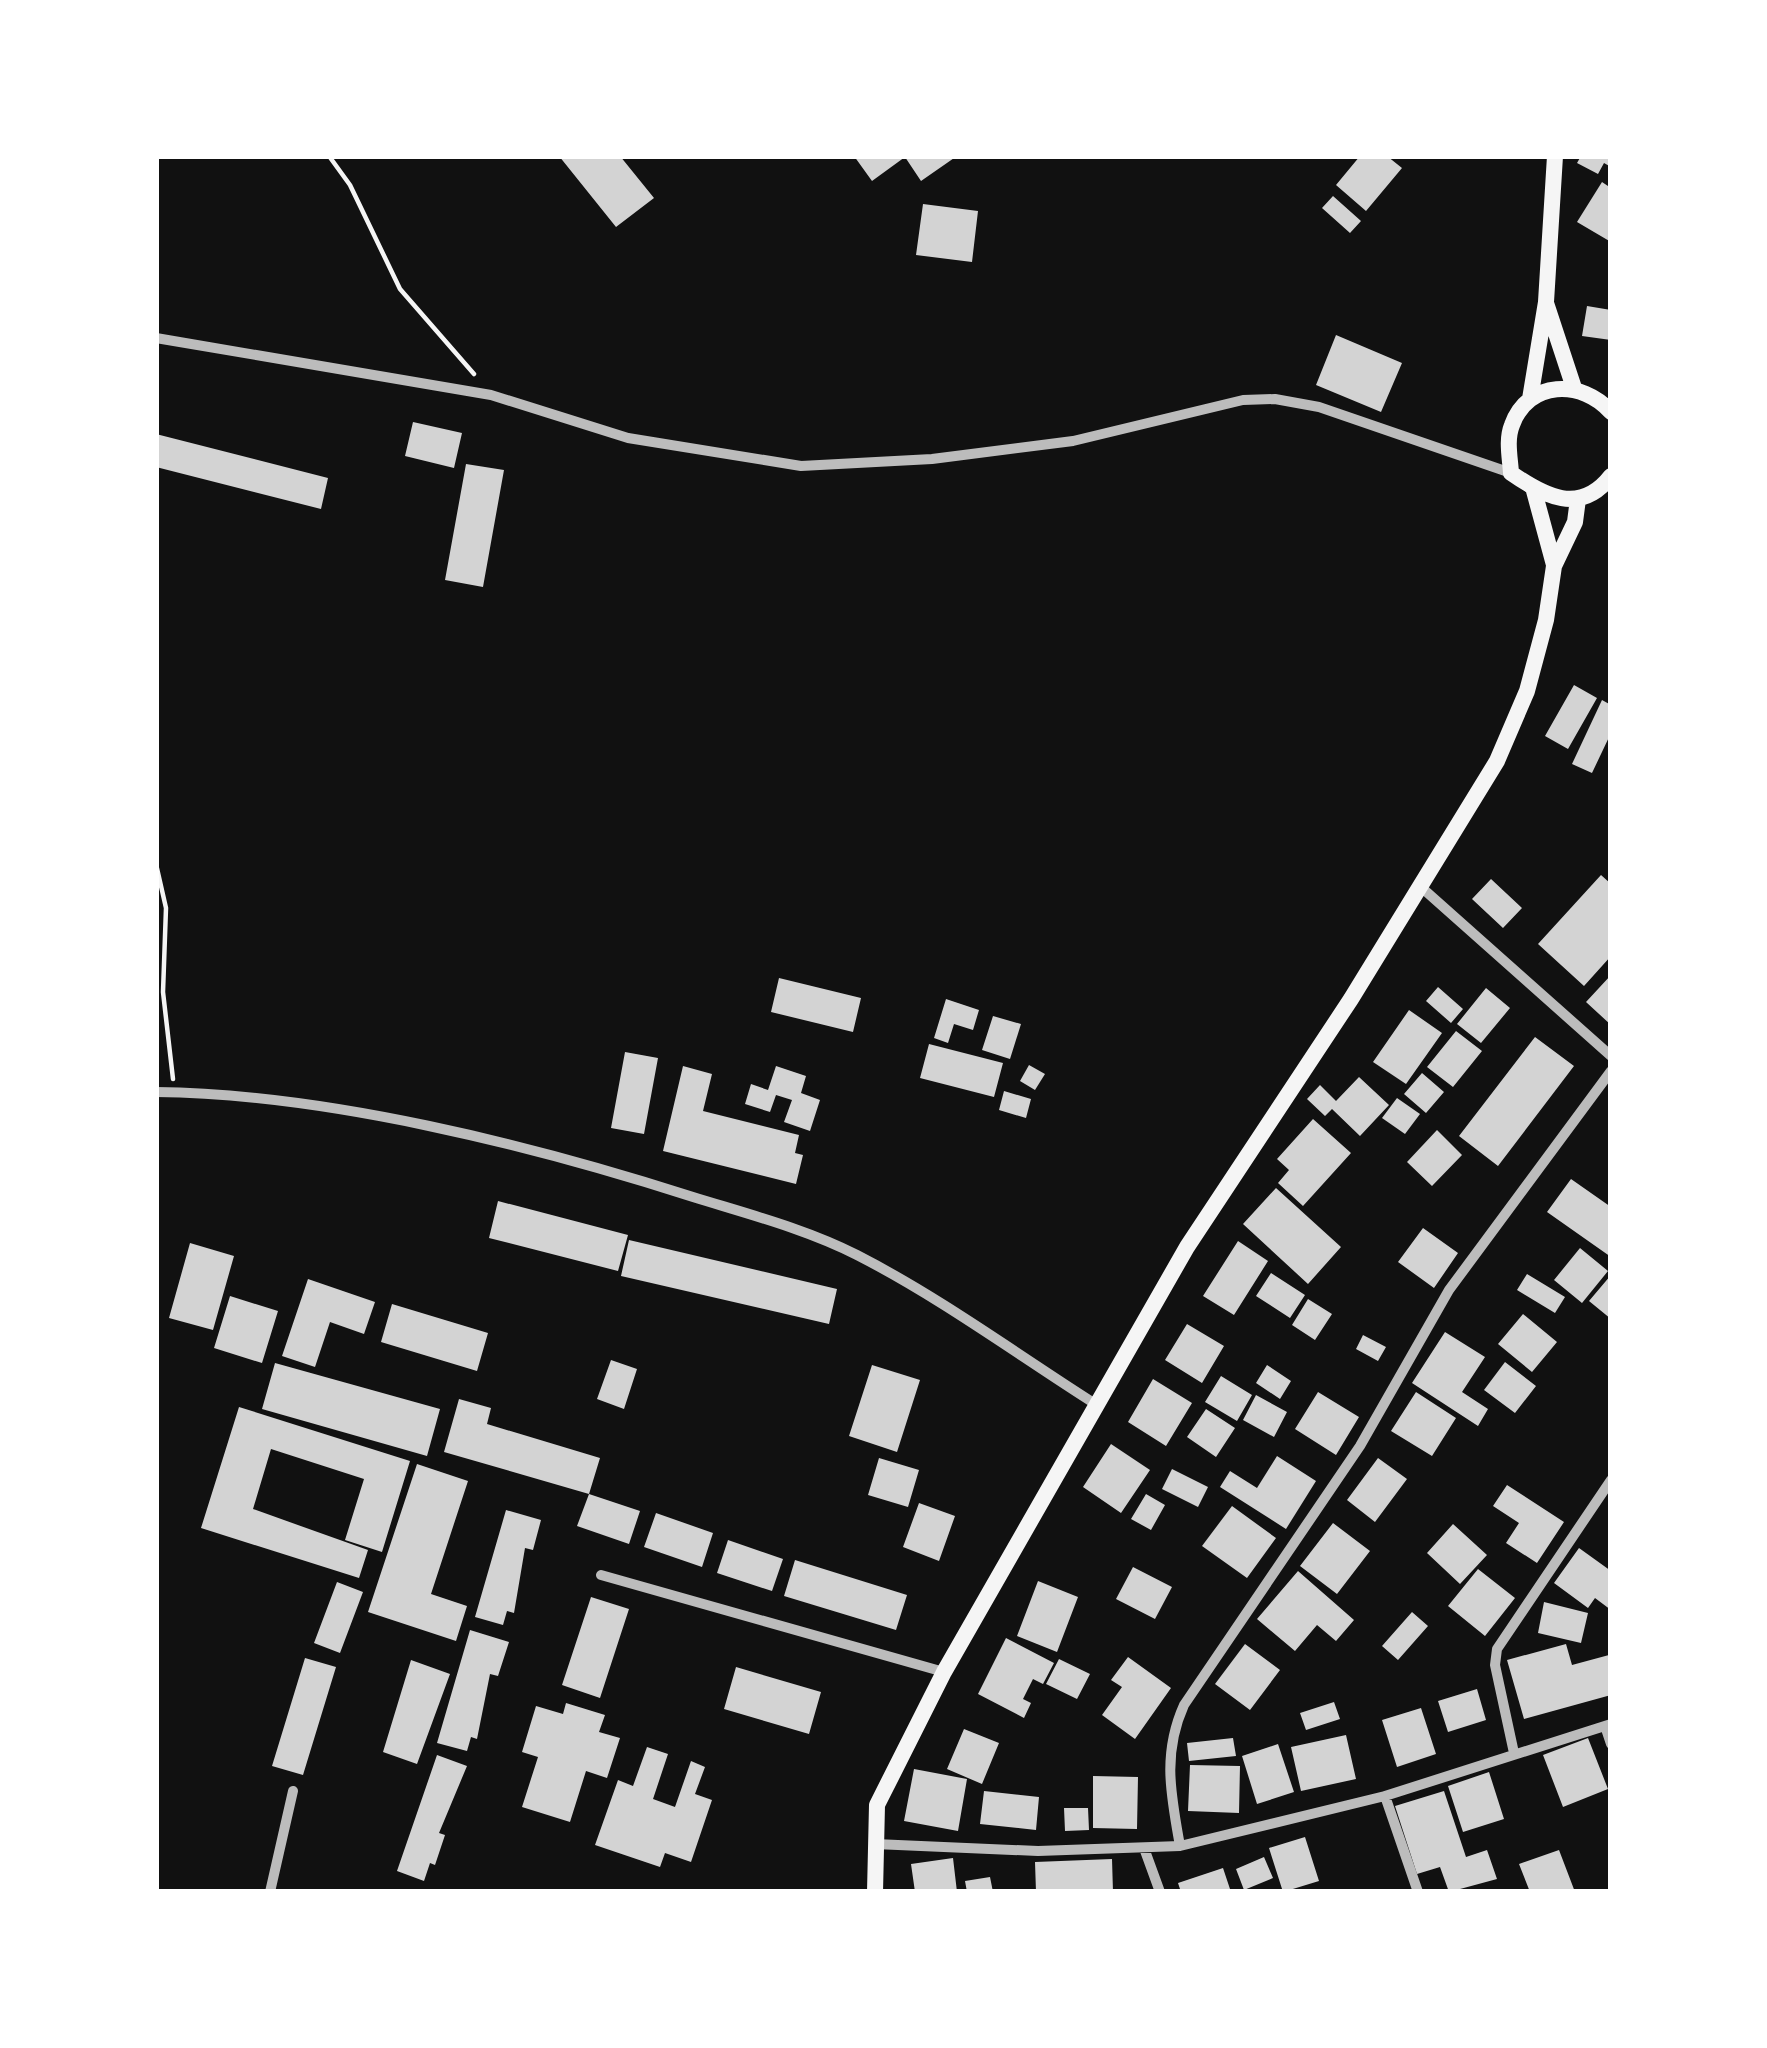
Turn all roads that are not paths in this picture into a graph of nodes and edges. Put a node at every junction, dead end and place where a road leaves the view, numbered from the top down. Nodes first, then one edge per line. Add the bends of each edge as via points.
1 (1555, 156) edge
2 (1546, 302) junction
3 (156, 338) edge
4 (1574, 388) junction
5 (1531, 399) junction
6 (1611, 412) edge
7 (1510, 472) junction
8 (1611, 476) edge
9 (1534, 491) junction
10 (1578, 499) junction
11 (1554, 566) junction
12 (1421, 887) junction
13 (1611, 1055) edge
14 (1611, 1071) edge
15 (156, 1092) edge
16 (1097, 1406) junction
17 (1611, 1480) edge
18 (601, 1575) dead end
19 (944, 1672) junction
20 (1608, 1725) edge
21 (1611, 1744) edge
22 (1514, 1753) junction
23 (293, 1791) dead end
24 (1385, 1796) junction
25 (872, 1844) junction
26 (1180, 1846) junction
27 (1144, 1848) junction
28 (270, 1892) edge
29 (874, 1892) edge
30 (1160, 1892) edge
31 (1418, 1892) edge

1 - 2 highway
2 - 4 highway
2 - 5 highway
3 - 7 street via 491,395 628,438 801,466 1073,441 1275,398
4 - 5 highway
4 - 6 highway
5 - 7 highway via 1512,423
7 - 9 highway
8 - 10 highway
9 - 10 highway
9 - 11 highway
10 - 11 highway
11 - 12 highway via 1526,691 1497,761
12 - 13 street
12 - 16 highway via 1187,1246
14 - 26 street via 1449,1290 1360,1446 1184,1705 1167,1773
15 - 16 street via 346,1112 586,1163 779,1224 854,1254
16 - 19 highway
17 - 22 street via 1497,1649
18 - 19 street
19 - 25 highway via 877,1805
20 - 21 street
20 - 22 street
22 - 24 street
23 - 28 street
24 - 26 street
24 - 31 street
25 - 27 street
25 - 29 highway
26 - 27 street
27 - 30 street

